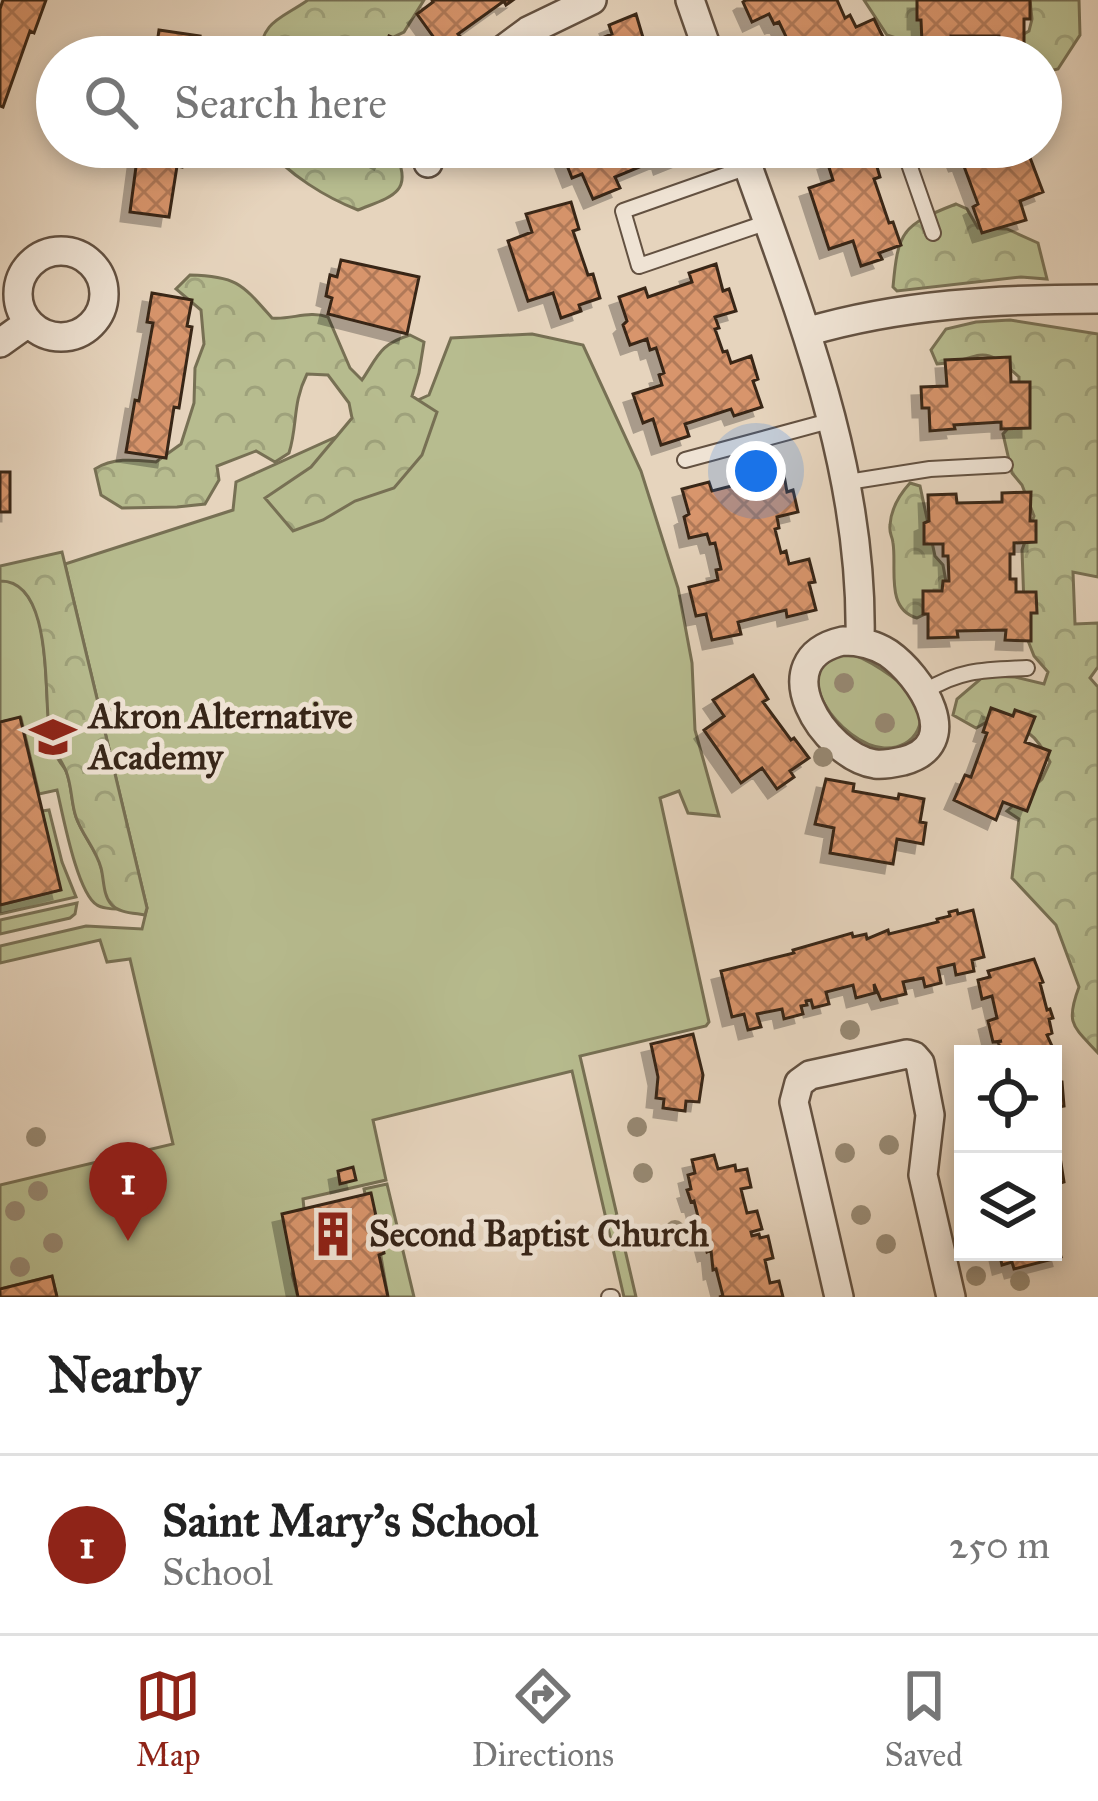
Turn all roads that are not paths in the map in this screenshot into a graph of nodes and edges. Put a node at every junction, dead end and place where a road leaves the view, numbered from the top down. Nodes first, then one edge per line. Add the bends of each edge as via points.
1 (592, 0) edge
2 (690, 0) edge
3 (521, 36) edge
4 (703, 36) edge
5 (724, 168) edge
6 (748, 168) edge
7 (911, 168) edge
8 (768, 222) junction
9 (933, 233) dead end
10 (1098, 299) edge
11 (28, 323) dead end
12 (806, 332) junction
13 (0, 343) edge
14 (833, 420) junction
15 (685, 460) dead end
16 (1005, 465) dead end
17 (848, 482) junction
18 (860, 641) junction
19 (1027, 668) dead end
20 (926, 691) junction
21 (839, 1297) edge
22 (951, 1297) edge

1 - 3 street
2 - 4 street
5 - 8 lane via 622,211 639,266
6 - 8 street
7 - 9 lane
8 - 12 street
10 - 12 street via 955,304
11 - 13 street
12 - 14 street
14 - 15 lane
14 - 17 street
16 - 17 lane
17 - 18 street
18 - 20 street via 887,652
18 - 20 street via 816,652 803,677 812,711 842,748 875,764 920,753 933,733
19 - 20 lane via 972,671
21 - 22 street via 794,1102 799,1083 907,1054 920,1063 930,1114 923,1175

